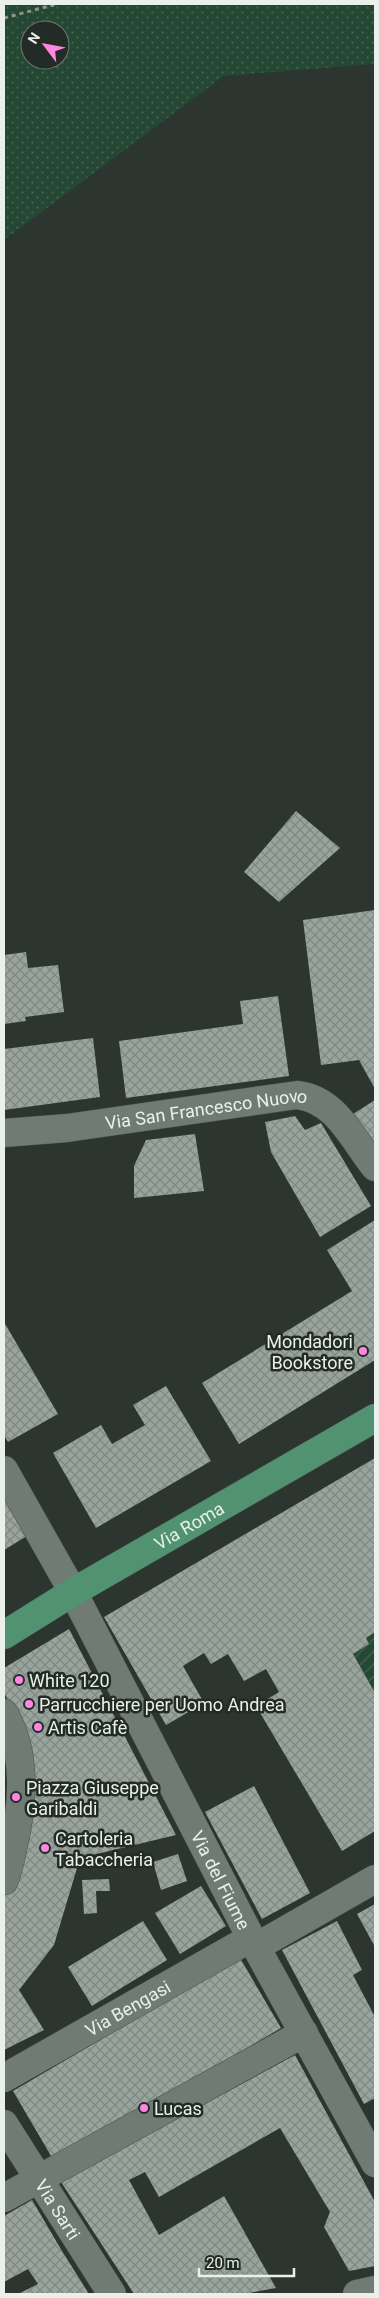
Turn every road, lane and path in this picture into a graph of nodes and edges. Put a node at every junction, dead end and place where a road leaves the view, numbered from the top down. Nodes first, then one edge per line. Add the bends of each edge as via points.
1 (57, 4) edge
2 (4, 18) edge
3 (4, 1133) edge
4 (375, 1168) edge
5 (375, 1418) edge
6 (4, 1470) edge
7 (73, 1592) junction
8 (4, 1635) edge
9 (4, 1713) edge
10 (375, 1879) edge
11 (4, 1881) edge
12 (254, 1942) junction
13 (304, 2034) junction
14 (4, 2078) edge
15 (4, 2124) edge
16 (375, 2163) edge
17 (39, 2179) junction
18 (4, 2198) edge
19 (375, 2290) edge
20 (112, 2294) edge
21 (357, 2294) edge

1 - 2 path
3 - 4 street, Via San Francesco Nuovo via 68,1128 297,1094 316,1099 332,1110
5 - 7 main road, Via Roma
6 - 7 street, Via del Fiume
7 - 8 main road, Via Roma
7 - 12 street, Via del Fiume
9 - 11 street via 18,1749 21,1782 18,1827
10 - 12 street, Via Bengasi
12 - 13 street, Via del Fiume
12 - 14 street, Via Bengasi
13 - 16 street, Via del Fiume
13 - 17 street
15 - 17 street, Via Sarti
17 - 18 street
17 - 20 street, Via Sarti
19 - 21 street

